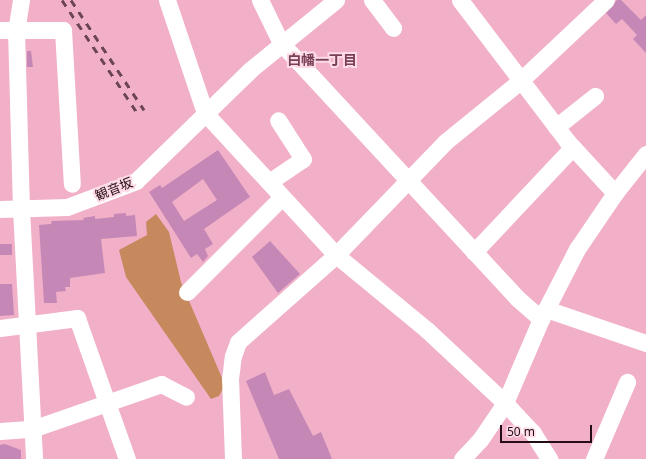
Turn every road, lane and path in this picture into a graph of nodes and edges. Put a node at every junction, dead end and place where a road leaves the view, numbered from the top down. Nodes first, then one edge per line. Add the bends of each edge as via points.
1 (21, 0) edge
2 (167, 0) edge
3 (260, 0) edge
4 (336, 0) edge
5 (372, 0) edge
6 (460, 0) edge
7 (606, 0) edge
8 (393, 28) dead end
9 (8, 30) edge
10 (281, 43) junction
11 (520, 81) junction
12 (596, 96) dead end
13 (205, 113) junction
14 (278, 120) dead end
15 (556, 127) junction
16 (573, 147) junction
17 (643, 165) edge
18 (408, 181) junction
19 (269, 182) junction
20 (72, 184) dead end
21 (615, 193) junction
22 (282, 197) junction
23 (0, 209) edge
24 (21, 209) junction
25 (474, 252) junction
26 (336, 255) junction
27 (187, 292) dead end
28 (543, 314) junction
29 (27, 326) junction
30 (0, 328) edge
31 (643, 337) edge
32 (627, 382) dead end
33 (186, 397) dead end
34 (505, 403) junction
35 (108, 404) junction
36 (32, 429) junction
37 (0, 431) edge
38 (34, 459) edge
39 (127, 459) edge
40 (233, 459) edge
41 (462, 459) edge
42 (549, 459) edge
43 (594, 459) edge

1 - 9 street
2 - 13 street
3 - 10 street
4 - 10 street, 観音坂
5 - 8 street
6 - 11 street
7 - 11 street
9 - 20 street via 62,30
9 - 24 street
10 - 13 street, 観音坂
10 - 18 street
11 - 15 street
11 - 18 street via 445,142
12 - 15 street
13 - 19 street
13 - 24 street, 観音坂 via 136,181 68,207
14 - 19 street via 303,159
15 - 16 street
16 - 21 street
16 - 25 street
17 - 21 street
18 - 25 street
18 - 26 street
19 - 22 street
21 - 28 street via 577,249
22 - 26 street
22 - 27 street
23 - 24 street, 観音坂
24 - 29 street
25 - 28 street via 517,298
26 - 34 street via 427,330
26 - 40 street via 238,342 230,379
28 - 31 street
28 - 34 street
29 - 30 street
29 - 35 street via 77,318
29 - 36 street
32 - 43 street
33 - 35 street via 161,384
34 - 41 street via 480,440
34 - 42 street via 533,433
35 - 36 street
35 - 39 street
36 - 37 street
36 - 38 street

